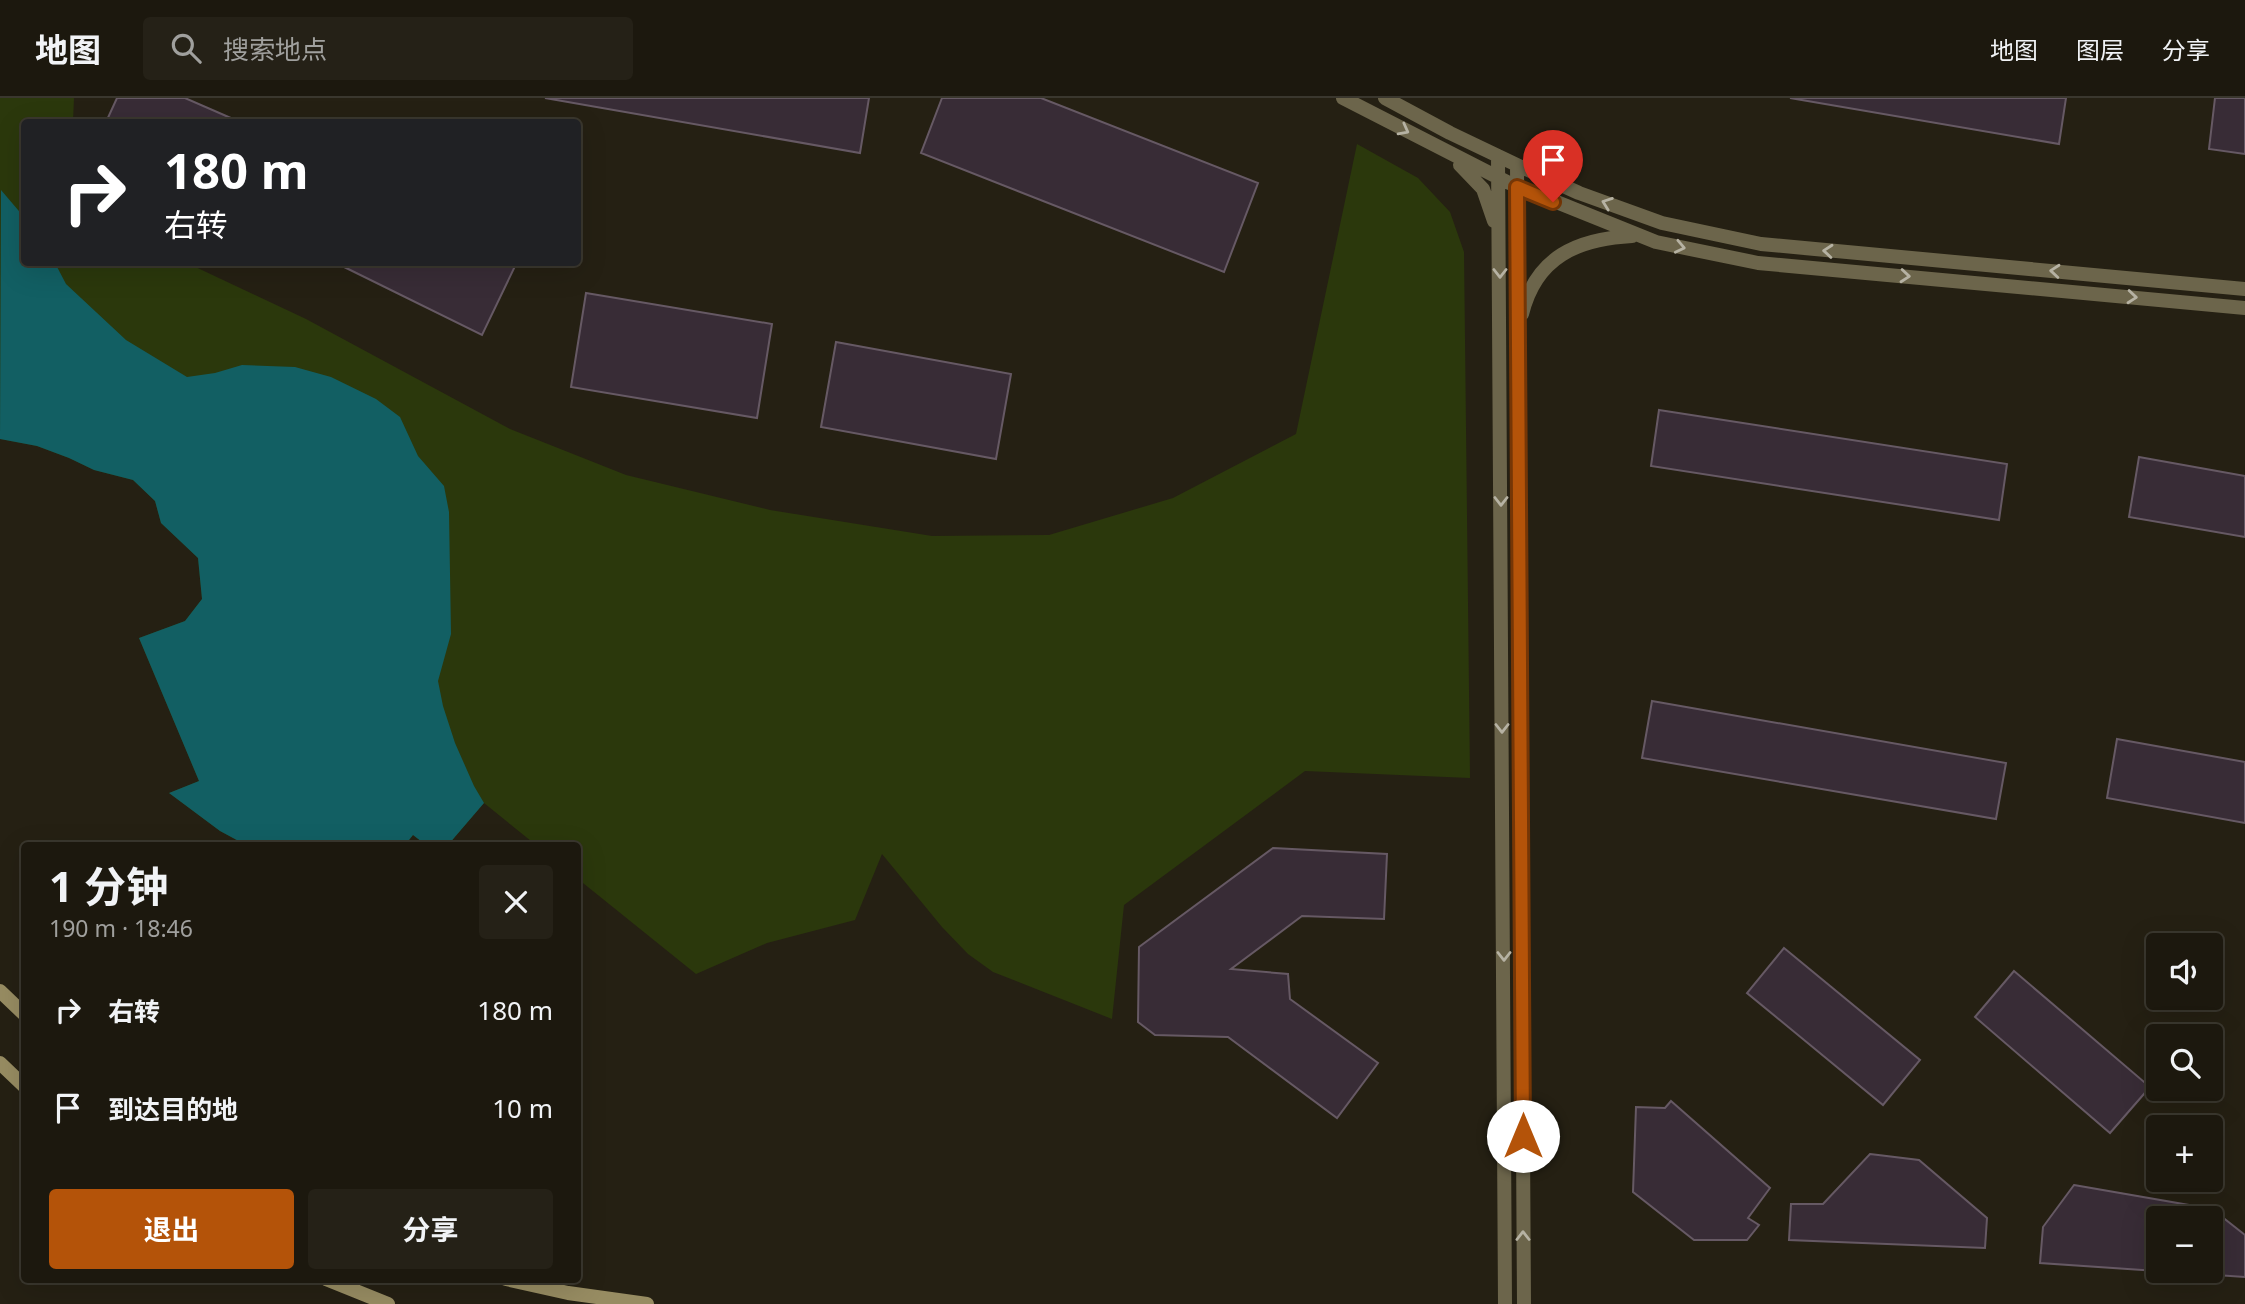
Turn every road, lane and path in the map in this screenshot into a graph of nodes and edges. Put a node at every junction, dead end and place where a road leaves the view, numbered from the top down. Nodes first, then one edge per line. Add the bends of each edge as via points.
1 (1343, 98) edge
2 (1384, 98) edge
3 (1443, 150) junction
4 (1498, 156) junction
5 (1517, 165) junction
6 (1498, 178) junction
7 (1517, 187) junction
8 (1639, 235) junction
9 (1499, 240) junction
10 (2245, 289) edge
11 (2245, 307) edge
12 (1519, 336) junction
13 (0, 990) edge
14 (21, 1011) edge
15 (0, 1063) edge
16 (21, 1083) edge
17 (336, 1283) edge
18 (524, 1283) edge
19 (617, 1302) edge
20 (640, 1303) edge
21 (387, 1304) edge
22 (1506, 1304) edge
23 (1524, 1304) edge

1 -> 3 street
2 - 4 street
3 - 6 street
3 - 9 street via 1483,188
4 - 5 street
4 - 6 street
5 - 7 street
10 -> 5 street via 1761,244 1662,223
6 - 7 street
6 - 9 street
7 - 8 street
7 - 12 street
8 -> 11 street via 1758,263
8 - 12 street via 1589,243 1564,252 1544,268 1523,311
9 -> 22 street
23 -> 12 street
13 - 14 main road
15 - 16 main road
17 - 21 main road
18 - 19 main road
19 - 20 main road

